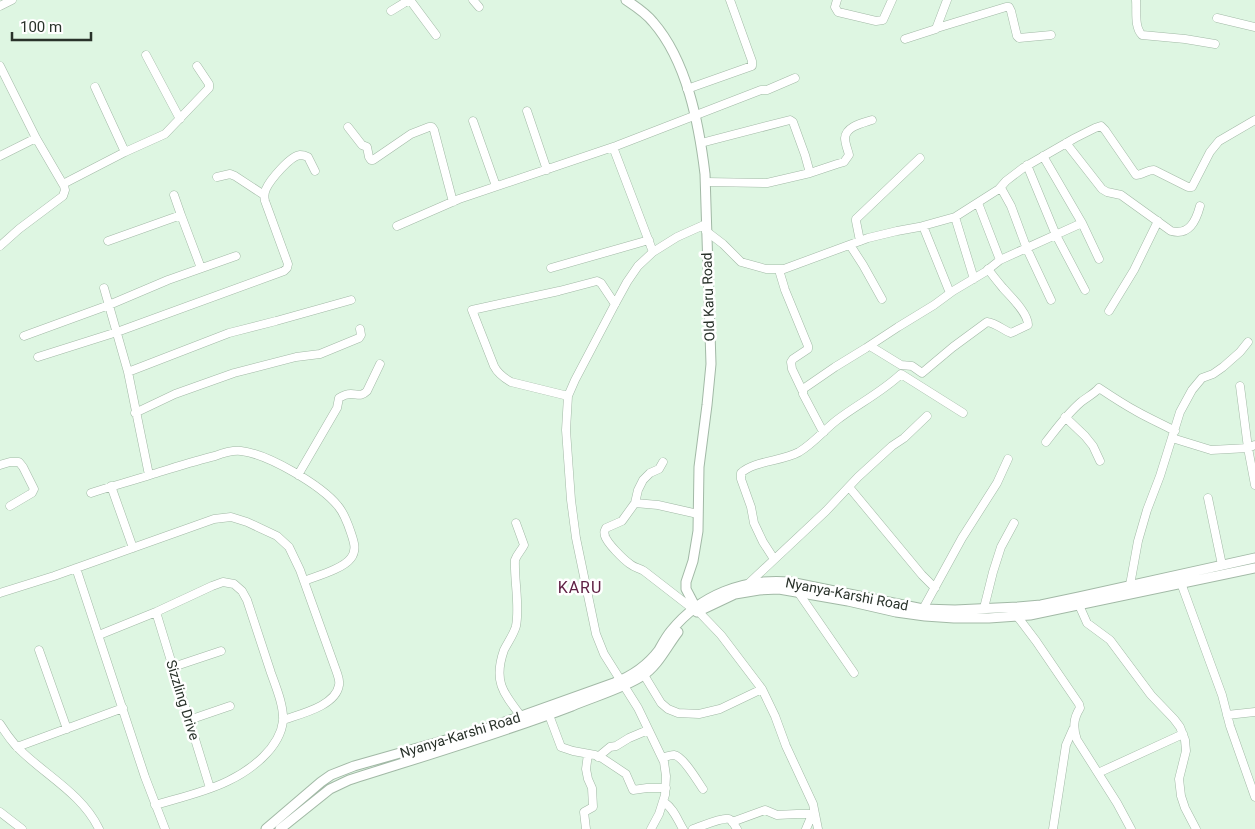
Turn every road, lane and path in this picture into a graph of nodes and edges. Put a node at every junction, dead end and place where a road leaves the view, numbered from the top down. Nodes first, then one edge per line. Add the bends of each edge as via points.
1 (12, 0) edge
2 (473, 0) edge
3 (626, 0) edge
4 (730, 0) edge
5 (836, 0) edge
6 (892, 0) edge
7 (947, 0) edge
8 (1136, 0) edge
9 (406, 1) edge
10 (0, 6) edge
11 (479, 7) dead end
12 (392, 10) dead end
13 (1217, 18) dead end
14 (1255, 27) edge
15 (936, 28) junction
16 (436, 35) dead end
17 (1051, 35) dead end
18 (905, 39) dead end
19 (1215, 44) dead end
20 (146, 55) dead end
21 (0, 66) edge
22 (197, 66) dead end
23 (795, 78) dead end
24 (95, 87) dead end
25 (687, 89) junction
26 (527, 112) dead end
27 (695, 117) junction
28 (180, 119) junction
29 (872, 120) dead end
30 (1255, 120) edge
31 (473, 121) dead end
32 (348, 127) dead end
33 (36, 138) junction
34 (701, 143) junction
35 (1066, 143) junction
36 (614, 147) junction
37 (125, 152) junction
38 (0, 156) edge
39 (1043, 156) junction
40 (920, 158) dead end
41 (1027, 165) junction
42 (547, 170) junction
43 (315, 171) dead end
44 (810, 173) junction
45 (217, 177) dead end
46 (706, 182) junction
47 (63, 184) junction
48 (496, 186) junction
49 (1000, 188) junction
50 (174, 195) dead end
51 (264, 195) junction
52 (453, 202) junction
53 (978, 203) junction
54 (1200, 206) dead end
55 (181, 215) junction
56 (955, 217) junction
57 (1158, 221) junction
58 (1082, 223) junction
59 (397, 226) dead end
60 (923, 226) junction
61 (706, 228) junction
62 (1056, 235) junction
63 (649, 240) junction
64 (108, 241) dead end
65 (860, 241) junction
66 (850, 245) junction
67 (0, 246) edge
68 (1028, 249) junction
69 (654, 252) junction
70 (236, 256) dead end
71 (1099, 258) dead end
72 (1000, 260) junction
73 (201, 268) junction
74 (551, 268) dead end
75 (988, 269) junction
76 (779, 270) junction
77 (974, 279) junction
78 (104, 288) dead end
79 (1085, 290) dead end
80 (950, 293) junction
81 (882, 299) dead end
82 (351, 300) dead end
83 (1051, 300) dead end
84 (615, 304) junction
85 (109, 305) junction
86 (1109, 311) dead end
87 (360, 330) dead end
88 (117, 332) junction
89 (24, 336) dead end
90 (1248, 342) dead end
91 (870, 346) junction
92 (38, 357) dead end
93 (380, 364) dead end
94 (128, 372) junction
95 (1240, 386) dead end
96 (802, 390) junction
97 (568, 396) junction
98 (135, 412) junction
99 (963, 413) dead end
100 (927, 416) dead end
101 (1065, 417) junction
102 (824, 432) junction
103 (1174, 434) junction
104 (1046, 442) dead end
105 (1251, 447) edge
106 (1008, 459) dead end
107 (1100, 461) dead end
108 (663, 462) dead end
109 (0, 464) edge
110 (149, 475) junction
111 (298, 475) junction
112 (1255, 485) edge
113 (112, 486) junction
114 (849, 487) junction
115 (91, 493) dead end
116 (1208, 498) dead end
117 (634, 503) junction
118 (10, 506) dead end
119 (698, 514) junction
120 (516, 523) dead end
121 (1014, 523) dead end
122 (133, 548) junction
123 (1255, 558) edge
124 (774, 559) junction
125 (1222, 565) junction
126 (76, 568) junction
127 (1255, 568) edge
128 (304, 581) junction
129 (0, 583) edge
130 (1181, 583) junction
131 (748, 584) junction
132 (1130, 586) junction
133 (935, 588) junction
134 (798, 592) junction
135 (2, 593) edge
136 (1079, 601) junction
137 (984, 608) junction
138 (695, 609) junction
139 (923, 609) junction
140 (156, 612) junction
141 (1017, 616) junction
142 (98, 635) junction
143 (38, 650) dead end
144 (221, 651) dead end
145 (173, 666) junction
146 (854, 673) dead end
147 (644, 675) junction
148 (623, 683) junction
149 (762, 689) junction
150 (230, 706) dead end
151 (123, 708) junction
152 (1255, 712) edge
153 (548, 715) junction
154 (1227, 715) junction
155 (521, 716) junction
156 (189, 720) junction
157 (283, 720) junction
158 (0, 724) edge
159 (67, 729) junction
160 (1073, 729) junction
161 (648, 730) junction
162 (1183, 734) junction
163 (17, 747) junction
164 (431, 749) junction
165 (421, 752) junction
166 (588, 754) junction
167 (598, 757) junction
168 (662, 758) junction
169 (1098, 773) junction
170 (210, 788) junction
171 (666, 788) junction
172 (703, 789) dead end
173 (1255, 797) edge
174 (664, 802) junction
175 (155, 805) junction
176 (0, 812) edge
177 (813, 812) junction
178 (735, 826) edge
179 (22, 829) edge
180 (99, 829) edge
181 (165, 829) edge
182 (266, 829) edge
183 (280, 829) edge
184 (586, 829) edge
185 (651, 829) edge
186 (684, 829) edge
187 (693, 829) edge
188 (806, 829) edge
189 (818, 829) edge
190 (1053, 829) edge
191 (1131, 829) edge
192 (1196, 829) edge

1 - 10 street
2 - 11 street
3 - 25 main road, Old Karu Road via 652,21 669,45
4 - 25 street via 752,66
5 - 6 street via 838,12 876,22 883,20
7 - 15 street
8 - 19 street via 1138,28 1142,35
9 - 12 street
9 - 16 street
13 - 14 street
15 - 17 street via 1009,7 1019,38
15 - 18 street
20 - 28 street
21 - 33 street
22 - 28 street via 209,88
23 - 27 street
24 - 37 street
25 - 27 main road, Old Karu Road
26 - 42 street
27 - 34 main road, Old Karu Road
27 - 36 street
28 - 37 street via 165,134
29 - 44 street via 851,128 846,134 849,155 844,162
30 - 35 street via 1219,140 1192,187 1154,170 1136,174 1100,126
31 - 48 street
32 - 52 street via 367,147 371,160 411,134 432,128
33 - 38 street
33 - 47 street
34 - 44 street via 790,120
34 - 46 main road, Old Karu Road
35 - 39 street
35 - 57 street via 1102,189 1121,195
36 - 42 street
36 - 63 street
37 - 47 street
39 - 41 street
39 - 58 street
40 - 65 street via 856,219
41 - 49 street
41 - 62 street
42 - 48 street
43 - 51 street via 308,157 296,156 282,168
44 - 46 street via 767,183
45 - 51 street via 230,174
46 - 61 main road, Old Karu Road
47 - 67 street via 63,196
48 - 52 street
49 - 53 street
49 - 68 street
50 - 55 street
51 - 88 street via 288,264 284,271
52 - 59 street
53 - 56 street
53 - 72 street
54 - 57 street via 1196,219 1187,230 1177,232
55 - 64 street
55 - 73 street
56 - 60 street
56 - 77 street
57 - 86 street
58 - 62 street
58 - 71 street
60 - 65 street
60 - 80 street
61 - 69 street via 677,237
61 - 76 street via 741,262
61 - 119 main road, Old Karu Road via 711,364 699,466
62 - 68 street
62 - 79 street
63 - 69 street
63 - 74 street
65 - 66 street
66 - 76 street
66 - 81 street
68 - 72 street
68 - 83 street
69 - 84 street via 638,266
70 - 73 street
72 - 75 street
73 - 85 street
75 - 77 street
75 - 91 street via 1014,299 1028,324 1011,333 987,322 922,372 912,366 901,366
76 - 96 street via 808,346 791,362
77 - 80 street
78 - 85 street
80 - 91 street
82 - 94 street via 229,333
84 - 97 street
84 - 97 street via 597,281 472,310 494,366 504,378
85 - 88 street
85 - 89 street
87 - 98 street via 360,338 320,354 234,373
88 - 92 street
88 - 94 street
90 - 103 street via 1223,367 1202,378 1192,390 1180,412
91 - 96 street
93 - 111 street via 364,394 339,398 337,408
94 - 98 street
95 - 105 street
96 - 102 street
97 - 148 street via 566,430 576,538 596,634 604,654
98 - 110 street
99 - 102 street via 901,374
100 - 114 street
101 - 103 street via 1099,388 1138,413 1156,420
101 - 104 street
101 - 107 street via 1093,446
102 - 124 street via 793,455 741,473 754,523
103 - 105 street via 1211,450
103 - 132 street via 1140,533
105 - 112 street
106 - 133 street
108 - 117 street via 659,469 643,480
109 - 118 street via 19,462 34,489
110 - 111 street via 239,451 263,457
110 - 113 street
111 - 128 street via 340,508 355,543 352,557 346,563
113 - 115 street
113 - 122 street
114 - 124 street
114 - 133 street
116 - 125 street
117 - 119 street
117 - 138 street via 622,521 606,528 606,538 628,563 644,570
119 - 138 main road, Old Karu Road via 693,562 685,586
120 - 155 street via 524,545 515,560 516,627 502,657 499,681
121 - 137 street via 1001,547
122 - 126 street
122 - 128 street via 214,519 231,518 277,536 290,547
123 - 125 main road, Nyanya-Karshi Road
124 - 131 street
125 - 132 main road, Nyanya-Karshi Road
126 - 135 street
126 - 142 street
127 - 130 main road, Nyanya-Karshi Road
128 - 157 street via 340,684 327,702
129 - 135 street
130 - 136 main road, Nyanya-Karshi Road
130 - 154 street
131 - 138 main road, Nyanya-Karshi Road via 706,600
131 - 139 main road, Nyanya-Karshi Road via 790,582
132 - 136 main road, Nyanya-Karshi Road
133 - 139 street
134 - 138 main road, Nyanya-Karshi Road via 759,590
134 - 141 main road, Nyanya-Karshi Road via 925,616
134 - 146 street
136 - 137 main road, Nyanya-Karshi Road
136 - 141 main road, Nyanya-Karshi Road via 1046,612
136 - 162 street via 1087,623 1110,640
137 - 139 main road, Nyanya-Karshi Road
138 - 147 main road, Nyanya-Karshi Road
138 - 148 main road, Nyanya-Karshi Road via 672,629 648,662
138 - 149 street via 722,635
140 - 142 street
140 - 145 street, Sizzling Drive
140 - 157 street via 223,582 242,590 280,701
141 - 160 street via 1079,704
142 - 151 street
143 - 159 street
144 - 145 street
145 - 156 street, Sizzling Drive
147 - 148 main road, Nyanya-Karshi Road
147 - 149 street via 661,703 678,712 699,714 720,709
148 - 153 main road, Nyanya-Karshi Road
148 - 155 main road, Nyanya-Karshi Road
148 - 161 street
149 - 177 street via 813,804
150 - 156 street
151 - 159 street
151 - 175 street
152 - 154 street
153 - 164 main road, Nyanya-Karshi Road via 485,738
153 - 166 street via 561,747
154 - 173 street
155 - 164 main road, Nyanya-Karshi Road
156 - 170 street, Sizzling Drive
157 - 170 street via 274,746 262,758 228,781
158 - 163 street
159 - 163 street
160 - 169 street via 1076,740
160 - 190 street via 1066,745
161 - 167 street via 610,747
161 - 168 street
162 - 169 street
162 - 192 street via 1186,751 1179,779 1181,796
163 - 180 street via 82,804
164 - 165 main road, Nyanya-Karshi Road
165 - 182 main road, Nyanya-Karshi Road via 369,762 331,775
165 - 183 main road, Nyanya-Karshi Road via 337,785
166 - 167 street
166 - 184 street via 586,769 593,807 584,812
167 - 171 street via 626,774 633,790
168 - 171 street
168 - 172 street via 678,757
169 - 191 street
170 - 175 street
171 - 174 street
174 - 185 street
174 - 186 street
175 - 181 street
176 - 179 street
177 - 178 street via 777,815 762,810
177 - 188 street
177 - 189 street
178 - 187 street via 729,819

